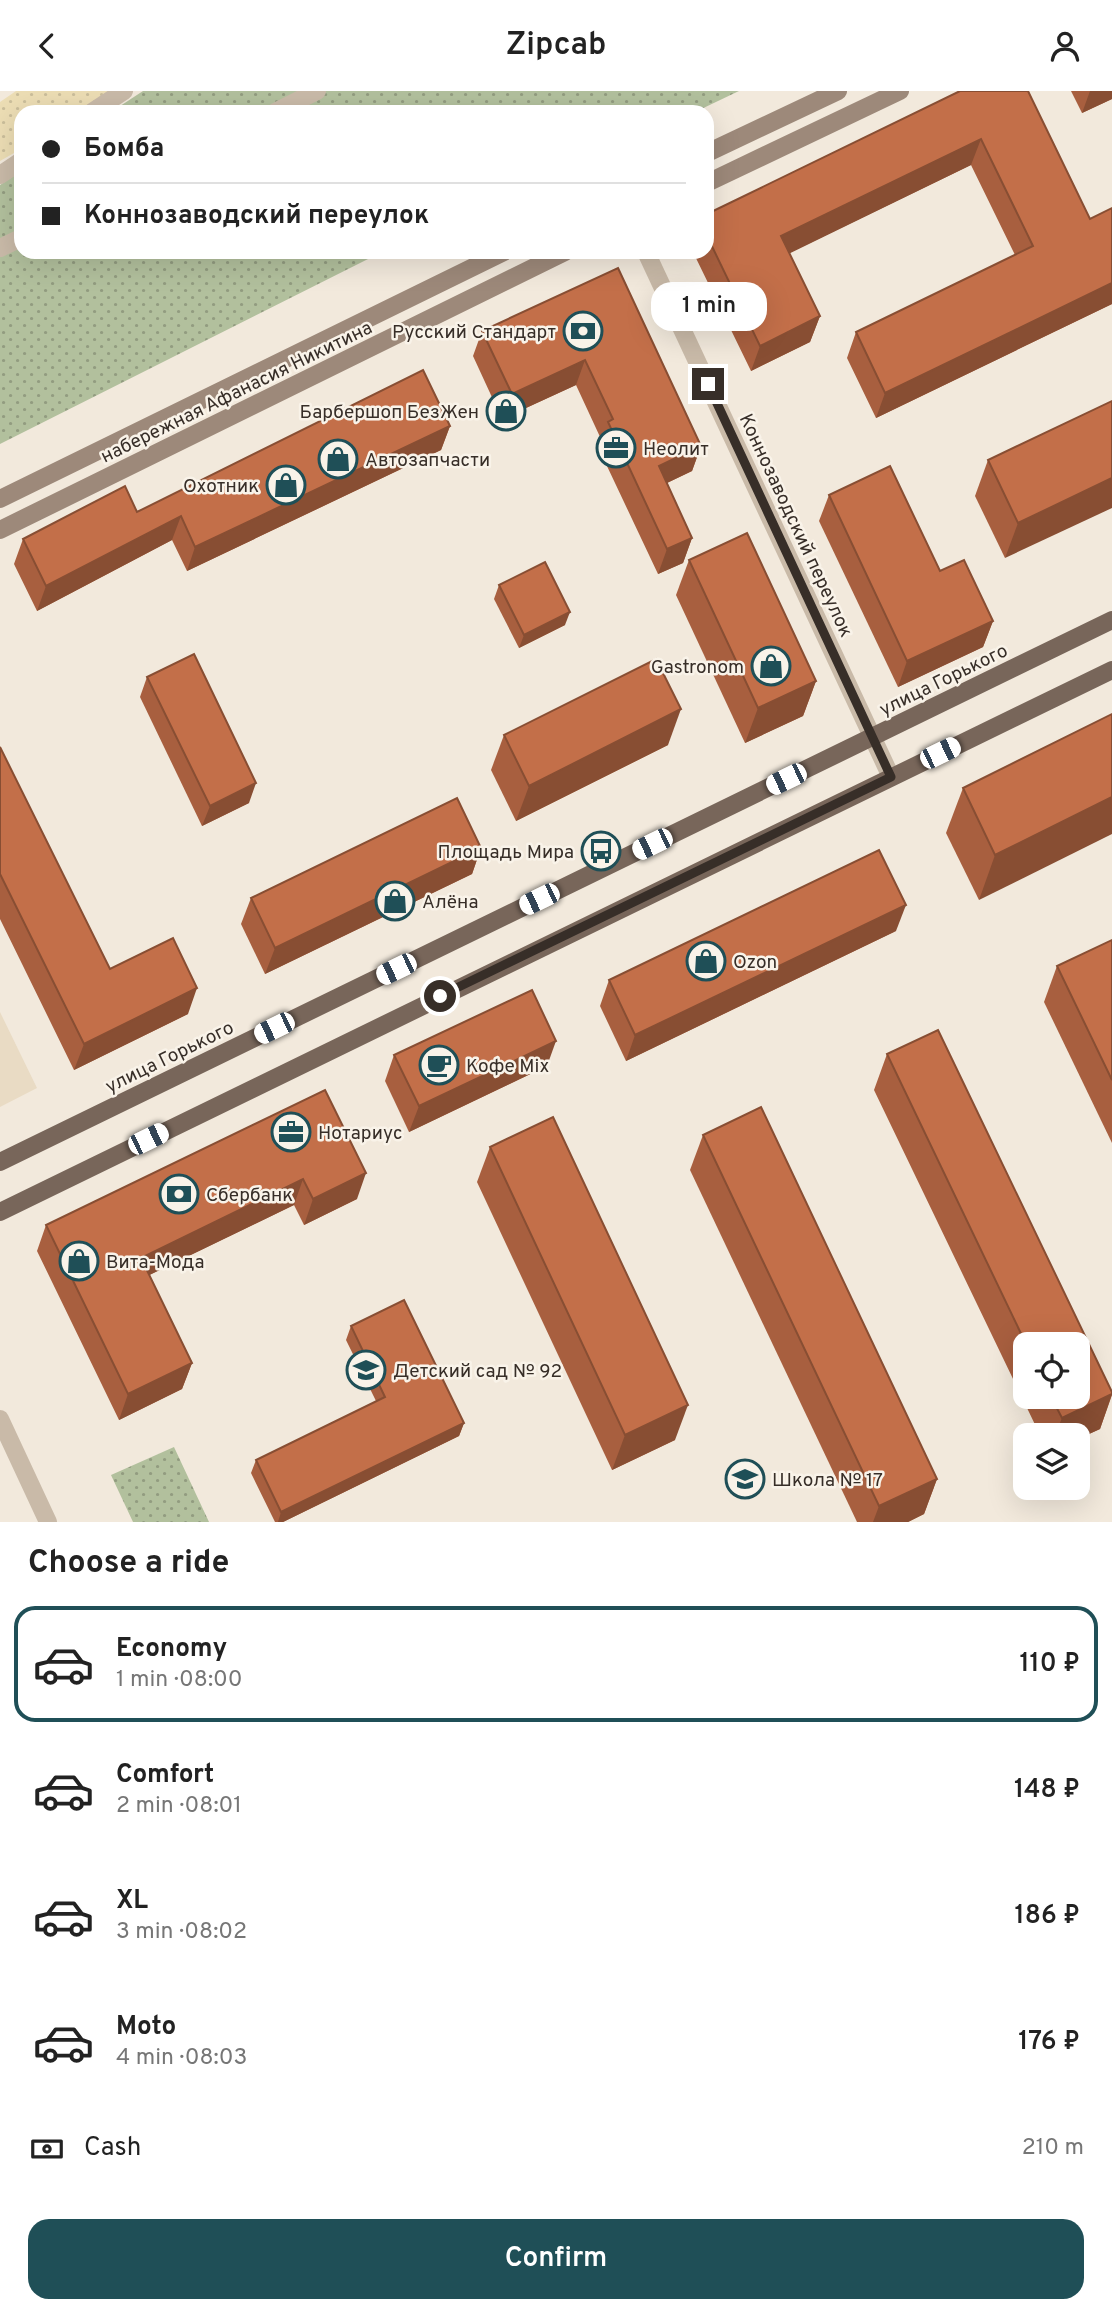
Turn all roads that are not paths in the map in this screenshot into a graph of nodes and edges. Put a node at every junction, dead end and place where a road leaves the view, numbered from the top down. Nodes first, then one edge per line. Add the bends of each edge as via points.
1 (124, 91) edge
2 (317, 91) edge
3 (838, 91) edge
4 (900, 91) edge
5 (103, 105) edge
6 (289, 105) edge
7 (714, 150) edge
8 (714, 180) edge
9 (490, 259) edge
10 (551, 259) edge
11 (649, 259) edge
12 (0, 499) edge
13 (0, 530) edge
14 (1112, 620) edge
15 (1112, 670) edge
16 (872, 737) junction
17 (891, 777) junction
18 (1, 1160) edge
19 (0, 1212) edge
20 (0, 1419) edge
21 (48, 1522) edge

1 - 5 street
2 - 6 street
3 - 7 main road
4 - 8 main road
9 - 12 main road, набережная Афанасия Никитина
10 - 13 main road, набережная Афанасия Никитина
11 - 16 street, Коннозаводский переулок
14 - 16 main road, улица Горького
15 - 17 main road
16 - 17 street, Коннозаводский переулок
16 - 18 main road, улица Горького
17 - 19 main road
20 - 21 street

